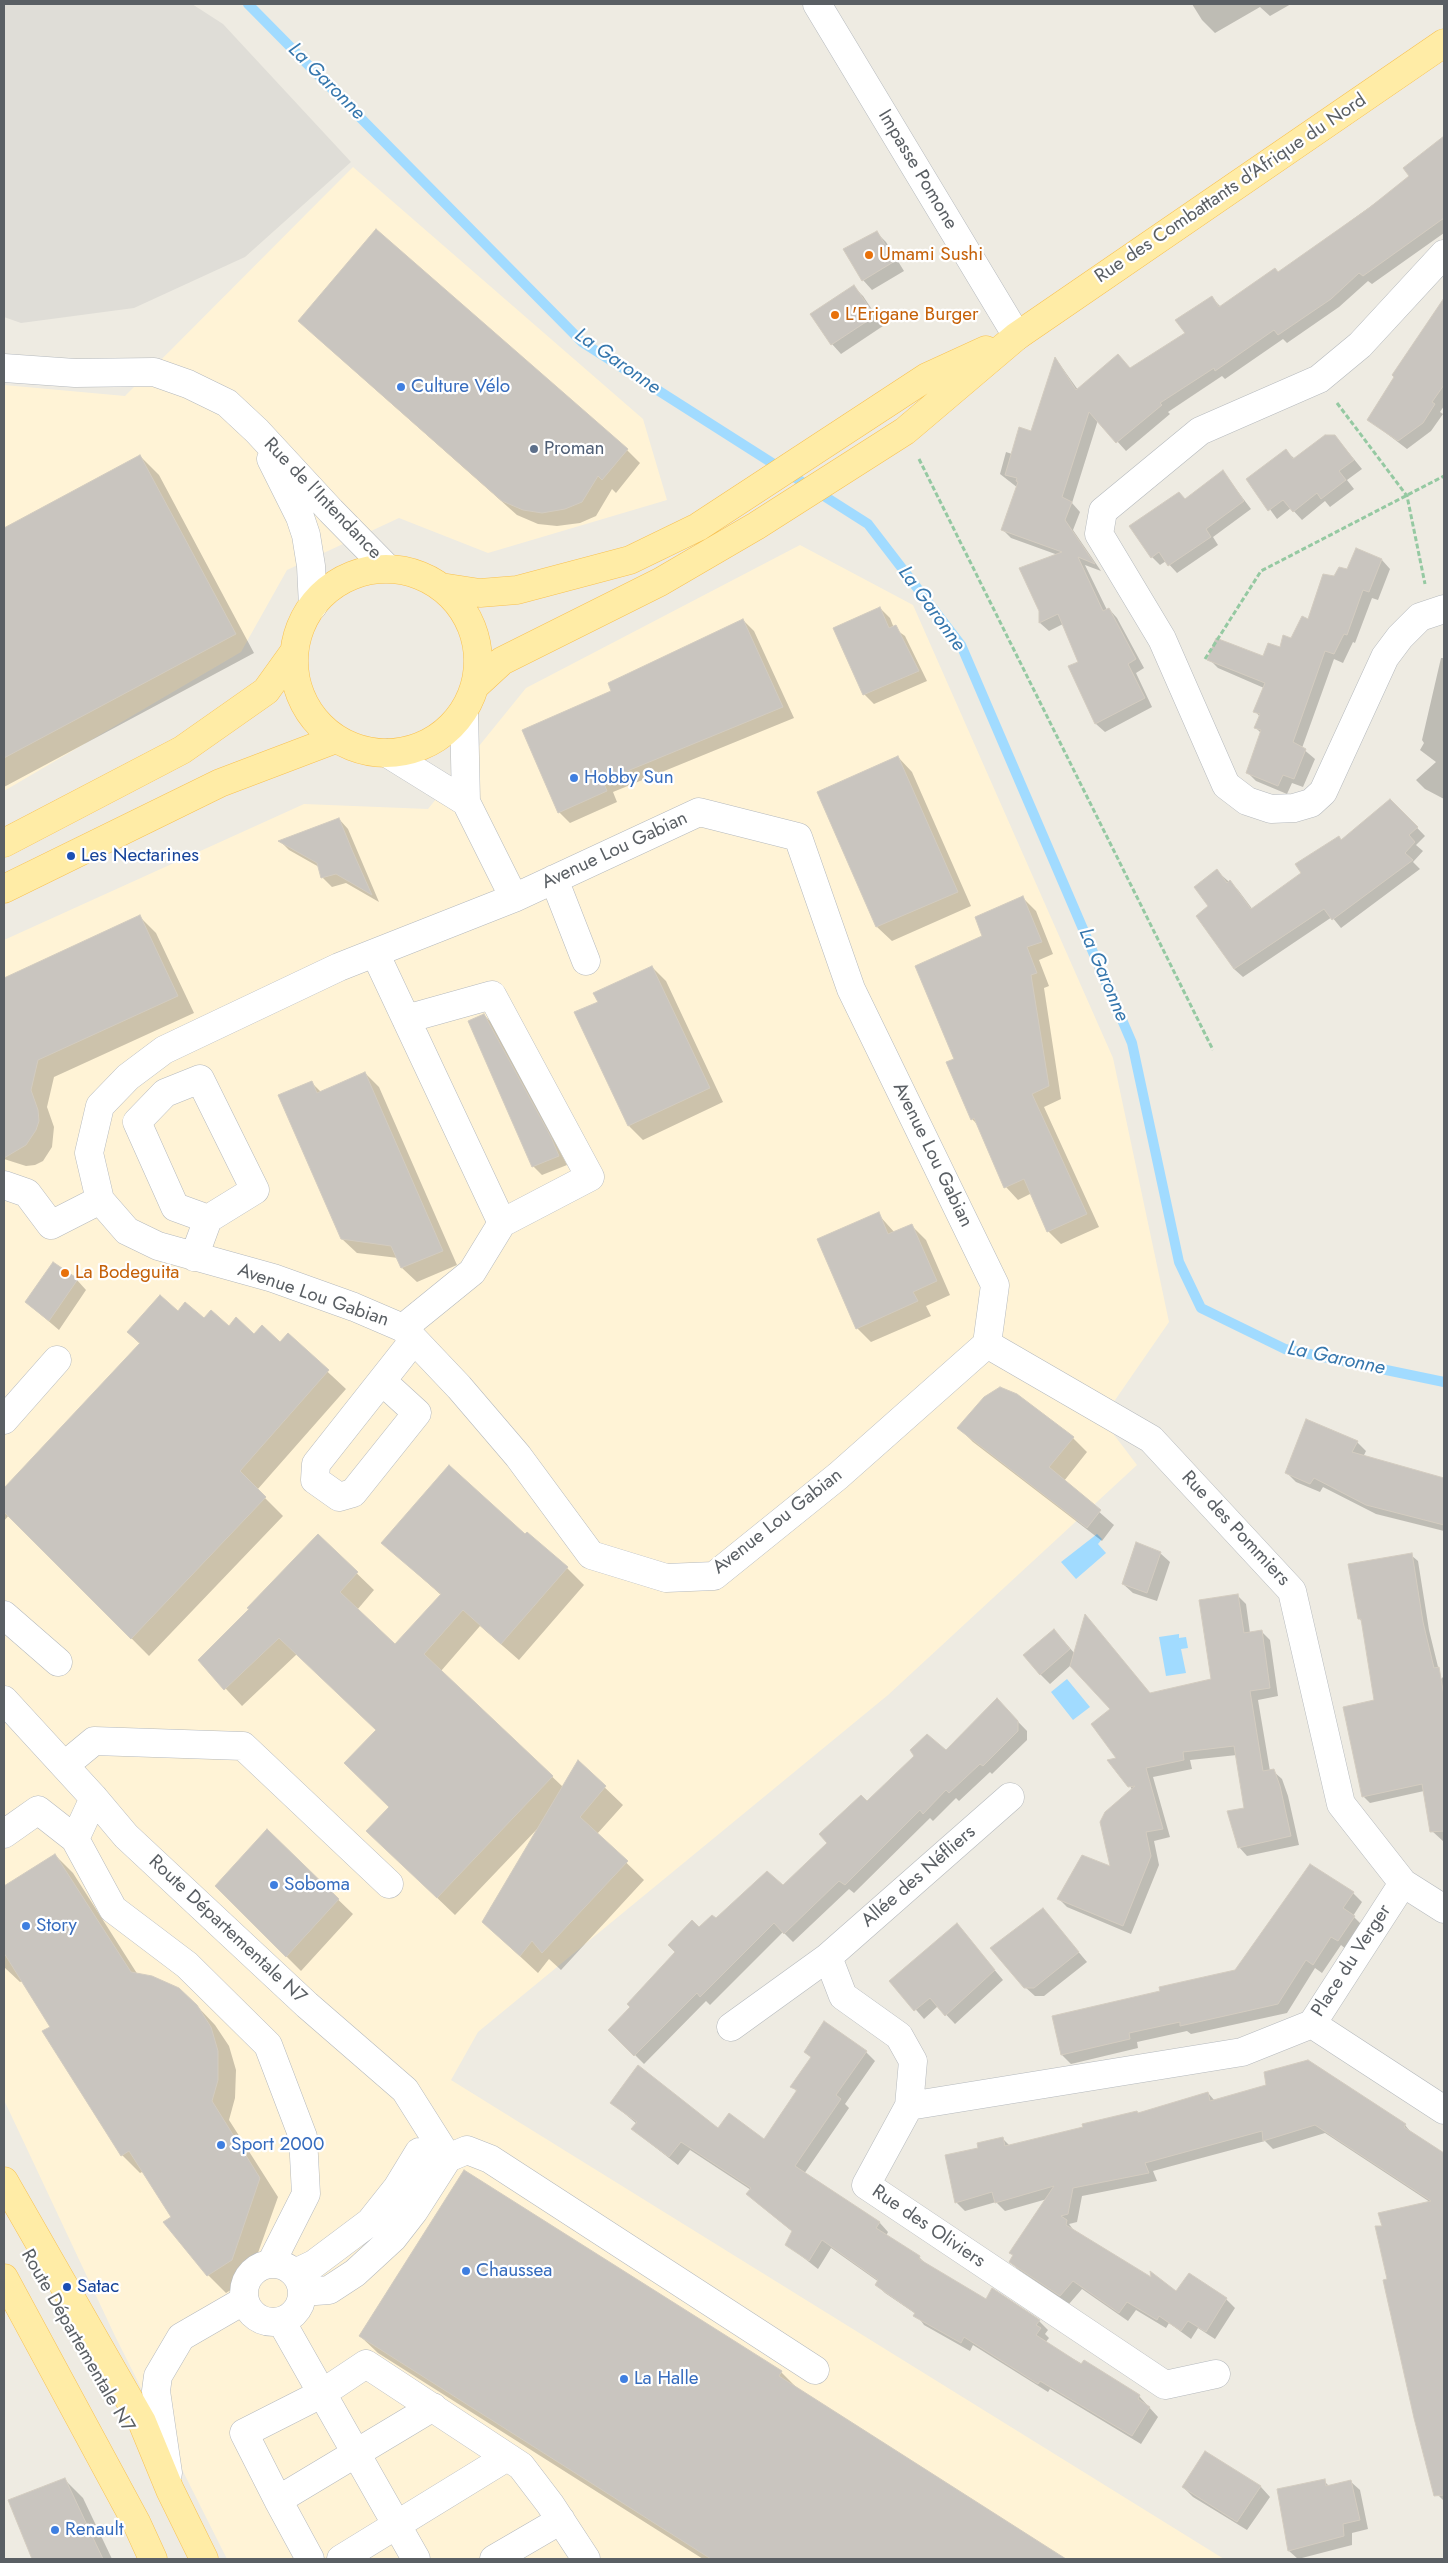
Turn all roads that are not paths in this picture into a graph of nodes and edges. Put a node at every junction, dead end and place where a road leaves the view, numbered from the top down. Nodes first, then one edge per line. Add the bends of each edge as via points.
1 (817, 4) edge
2 (1444, 42) edge
3 (1444, 254) edge
4 (1017, 336) junction
5 (4, 368) edge
6 (257, 430) junction
7 (387, 568) junction
8 (441, 587) junction
9 (312, 606) junction
10 (1438, 611) edge
11 (294, 652) junction
12 (476, 685) junction
13 (464, 712) junction
14 (336, 739) junction
15 (388, 753) junction
16 (466, 802) junction
17 (4, 843) edge
18 (554, 879) junction
19 (4, 890) edge
20 (514, 898) junction
21 (375, 953) junction
22 (586, 961) dead end
23 (406, 1019) junction
24 (4, 1185) edge
25 (100, 1200) junction
26 (208, 1219) junction
27 (502, 1223) junction
28 (194, 1257) junction
29 (408, 1334) junction
30 (987, 1344) junction
31 (57, 1360) dead end
32 (382, 1381) dead end
33 (4, 1420) edge
34 (4, 1615) edge
35 (58, 1662) dead end
36 (4, 1700) edge
37 (65, 1766) junction
38 (1010, 1797) dead end
39 (94, 1798) junction
40 (4, 1834) edge
41 (75, 1839) junction
42 (1403, 1883) junction
43 (389, 1884) dead end
44 (1444, 1909) edge
45 (828, 1957) junction
46 (1312, 2024) junction
47 (731, 2027) dead end
48 (909, 2106) junction
49 (1444, 2110) edge
50 (448, 2158) junction
51 (4, 2181) edge
52 (4, 2215) edge
53 (289, 2276) junction
54 (4, 2278) edge
55 (245, 2300) junction
56 (281, 2321) junction
57 (815, 2370) dead end
58 (1216, 2374) dead end
59 (321, 2394) junction
60 (432, 2407) junction
61 (356, 2454) junction
62 (507, 2457) junction
63 (170, 2490) junction
64 (278, 2500) junction
65 (561, 2520) junction
66 (397, 2526) junction
67 (153, 2559) edge
68 (204, 2559) edge
69 (310, 2559) edge
70 (341, 2559) edge
71 (416, 2559) edge
72 (494, 2559) edge
73 (586, 2559) edge

1 - 4 street, Impasse Pomone
2 - 4 main road, Rue des Combattants d'Afrique du Nord
3 - 10 street via 1360,345 1318,379 1200,431 1103,511 1099,534 1162,639 1226,785 1247,801 1271,809 1311,803 1323,792 1385,656 1420,618
4 - 8 main road, Rue des Combattants d'Afrique du Nord via 928,377 698,527 630,560 517,590 480,592
4 - 12 main road, Rue des Combattants d'Afrique du Nord via 905,431 840,474 660,582 502,661
5 - 6 street, Rue de l'Intendance via 154,372 227,403
6 - 7 street, Rue de l'Intendance
6 - 9 street, Rue de l'Intendance via 306,535
7 - 8 main road via 408,570
7 - 9 main road via 362,570 339,580
8 - 12 main road via 466,612 474,629 479,662
9 - 11 main road via 297,635
11 - 14 main road via 296,684 304,704 315,720
11 - 17 main road via 266,691 182,750
12 - 13 main road
13 - 15 main road via 440,737 428,744 409,751
13 - 16 street
14 - 15 main road via 358,749
14 - 19 main road via 220,783
15 - 16 street
16 - 20 street
18 - 20 street, Avenue Lou Gabian
18 - 22 street
18 - 30 street, Avenue Lou Gabian via 699,812 798,837 851,989 995,1285
20 - 21 street, Avenue Lou Gabian
21 - 23 street
21 - 25 street, Avenue Lou Gabian via 164,1050 128,1077 100,1106 88,1153
23 - 27 street
23 - 27 street via 492,995 590,1177
24 - 25 street via 27,1193 51,1226
25 - 28 street, Avenue Lou Gabian via 127,1231 158,1246
26 - 26 street via 255,1190 200,1079 165,1093 137,1122 175,1207
26 - 28 street
27 - 29 street via 472,1272
28 - 29 street, Avenue Lou Gabian via 273,1278 354,1307
29 - 30 street, Avenue Lou Gabian via 518,1456 591,1554 666,1578 714,1576 838,1476
29 - 32 street
30 - 42 street, Rue des Pommiers via 1151,1439 1292,1591 1342,1804
31 - 33 street
34 - 35 street
36 - 37 street, Route Départementale N7
37 - 39 street, Route Départementale N7
37 - 43 street via 94,1741 242,1746
38 - 45 street, Allée des Néfliers
39 - 41 street
39 - 50 street, Route Départementale N7 via 133,1843 307,2005 405,2090
40 - 41 street via 38,1810
41 - 53 street via 114,1909 187,1965 268,2045 303,2137 306,2194
42 - 44 street
42 - 46 street, Place du Verger
45 - 47 street, Allée des Néfliers
45 - 48 street via 843,1996 899,2036 913,2061
46 - 48 street via 1242,2052
46 - 49 street, Place du Verger
48 - 58 street, Rue des Oliviers via 866,2185 1165,2385
50 - 53 street via 393,2238 355,2273 329,2290
50 - 57 street via 467,2150 490,2159
51 - 63 main road, Route Départementale N7 via 142,2422
52 - 63 main road, Route Départementale N7 via 127,2430
53 - 55 street via 252,2272 244,2290
53 - 56 street via 296,2310
54 - 67 main road
55 - 56 street via 254,2316
55 - 63 street, Route Départementale N7 via 182,2337 158,2376 156,2391
56 - 59 street
59 - 60 street via 366,2364
59 - 61 street
59 - 64 street via 244,2433
60 - 61 street
60 - 62 street
61 - 64 street
61 - 66 street
62 - 65 street via 521,2466
62 - 66 street
63 - 68 main road, Route Départementale N7
64 - 69 street
65 - 72 street
65 - 73 street
66 - 70 street
66 - 71 street

